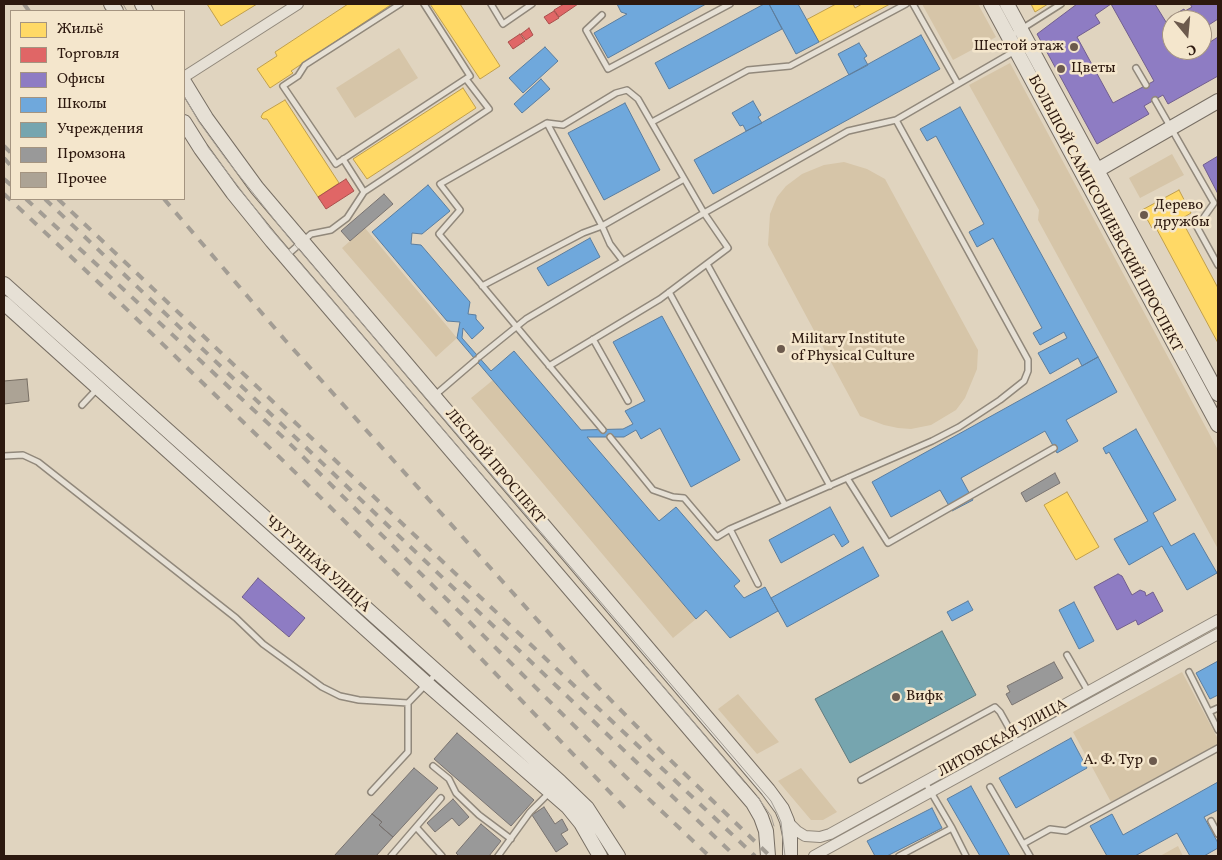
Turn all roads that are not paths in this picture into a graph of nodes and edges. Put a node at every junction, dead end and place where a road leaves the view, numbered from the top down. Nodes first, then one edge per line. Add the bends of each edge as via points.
1 (298, 4) edge
2 (400, 4) edge
3 (424, 4) edge
4 (491, 4) edge
5 (532, 4) edge
6 (730, 4) edge
7 (906, 4) edge
8 (913, 4) edge
9 (991, 4) edge
10 (1007, 4) edge
11 (1061, 4) edge
12 (602, 15) dead end
13 (1015, 33) junction
14 (1029, 44) junction
15 (1016, 50) junction
16 (1136, 68) dead end
17 (185, 76) edge
18 (466, 79) junction
19 (185, 84) edge
20 (958, 84) junction
21 (1146, 85) dead end
22 (1155, 100) dead end
23 (1218, 101) edge
24 (896, 120) junction
25 (652, 122) junction
26 (185, 123) edge
27 (547, 123) junction
28 (1171, 128) junction
29 (343, 159) junction
30 (1097, 170) junction
31 (1084, 177) junction
32 (684, 179) junction
33 (364, 192) junction
34 (704, 213) junction
35 (602, 226) junction
36 (302, 242) junction
37 (285, 256) junction
38 (623, 261) junction
39 (707, 264) junction
40 (1218, 265) edge
41 (4, 284) edge
42 (482, 286) junction
43 (669, 292) junction
44 (7, 302) edge
45 (516, 326) junction
46 (594, 339) junction
47 (549, 366) junction
48 (103, 382) junction
49 (1218, 394) edge
50 (434, 396) junction
51 (628, 401) dead end
52 (82, 405) dead end
53 (1218, 425) edge
54 (603, 430) dead end
55 (610, 437) dead end
56 (1054, 448) dead end
57 (4, 456) edge
58 (847, 478) junction
59 (830, 486) junction
60 (785, 505) junction
61 (730, 529) junction
62 (551, 534) junction
63 (535, 548) junction
64 (758, 584) dead end
65 (1218, 620) edge
66 (1218, 634) edge
67 (1186, 638) junction
68 (1192, 648) junction
69 (1067, 655) dead end
70 (1133, 667) junction
71 (437, 672) junction
72 (1189, 672) dead end
73 (1139, 678) junction
74 (427, 684) junction
75 (1088, 692) junction
76 (1094, 702) junction
77 (408, 703) junction
78 (1218, 708) edge
79 (1209, 712) junction
80 (1218, 730) edge
81 (1013, 734) junction
82 (1018, 744) junction
83 (1218, 748) edge
84 (433, 766) dead end
85 (861, 780) dead end
86 (925, 782) junction
87 (555, 787) junction
88 (990, 787) dead end
89 (371, 792) dead end
90 (931, 792) junction
91 (441, 798) dead end
92 (787, 821) junction
93 (1211, 821) dead end
94 (416, 828) junction
95 (952, 828) junction
96 (1218, 834) edge
97 (511, 839) junction
98 (1023, 844) junction
99 (391, 856) edge
100 (442, 856) edge
101 (498, 856) edge
102 (600, 856) edge
103 (618, 856) edge
104 (768, 856) edge
105 (790, 856) edge
106 (814, 856) edge
107 (899, 856) edge
108 (966, 856) edge
109 (1030, 856) edge

1 - 17 street
2 - 29 lane via 305,66 298,76 283,86 336,164
3 - 18 lane via 470,76
4 - 5 lane via 503,24
6 - 12 lane via 608,69 586,30
7 - 25 lane via 790,66 748,70
8 - 20 lane
9 - 13 main road, БОЛЬШОЙ САМПСОНИЕВСКИЙ ПРОСПЕКТ
10 - 13 main road, БОЛЬШОЙ САМПСОНИЕВСКИЙ ПРОСПЕКТ
11 - 13 lane
13 - 14 main road, БОЛЬШОЙ САМПСОНИЕВСКИЙ ПРОСПЕКТ
13 - 15 main road, БОЛЬШОЙ САМПСОНИЕВСКИЙ ПРОСПЕКТ
14 - 15 lane
14 - 30 main road, БОЛЬШОЙ САМПСОНИЕВСКИЙ ПРОСПЕКТ
15 - 20 lane
15 - 31 main road, БОЛЬШОЙ САМПСОНИЕВСКИЙ ПРОСПЕКТ
16 - 21 lane
18 - 29 lane
18 - 33 lane via 488,109
19 - 36 main road, ЛЕСНОЙ ПРОСПЕКТ via 232,156
20 - 24 lane
22 - 28 lane
23 - 28 main road
24 - 34 lane via 848,131
24 - 58 lane via 1028,360 1028,371 1024,381 1014,390 959,427
25 - 27 lane via 638,98 627,90 616,93 563,125
25 - 32 lane
26 - 37 main road, ЛЕСНОЙ ПРОСПЕКТ via 233,192
27 - 35 lane
27 - 42 lane via 440,184 460,210 439,234
28 - 30 main road
28 - 40 lane via 1214,204 1197,227
29 - 33 lane
30 - 31 main road
30 - 49 main road, БОЛЬШОЙ САМПСОНИЕВСКИЙ ПРОСПЕКТ
31 - 53 main road, БОЛЬШОЙ САМПСОНИЕВСКИЙ ПРОСПЕКТ
32 - 34 lane
32 - 35 lane
33 - 36 lane via 347,218 331,230 311,234
34 - 38 lane
34 - 39 lane via 728,248
35 - 38 lane
35 - 42 lane
36 - 37 lane
36 - 50 main road, ЛЕСНОЙ ПРОСПЕКТ
37 - 63 main road, ЛЕСНОЙ ПРОСПЕКТ
38 - 45 lane
39 - 43 lane
39 - 59 lane
41 - 44 main road, ЧУГУННАЯ УЛИЦА
42 - 45 lane
43 - 46 lane
43 - 60 lane
44 - 48 main road, ЧУГУННАЯ УЛИЦА
45 - 47 lane
45 - 50 lane
46 - 47 lane
46 - 51 lane
47 - 54 lane
48 - 52 lane
48 - 71 main road, ЧУГУННАЯ УЛИЦА
48 - 74 main road, ЧУГУННАЯ УЛИЦА
50 - 62 main road, ЛЕСНОЙ ПРОСПЕКТ
55 - 61 lane via 653,490 684,498 717,537
56 - 58 lane via 888,543
57 - 77 lane via 23,455 38,462 236,618 263,644 322,687 340,696 359,700
58 - 59 lane
59 - 60 lane
60 - 61 lane
61 - 64 lane
62 - 63 main road
62 - 92 main road, ЛЕСНОЙ ПРОСПЕКТ via 768,790
63 - 104 main road, ЛЕСНОЙ ПРОСПЕКТ via 753,802 766,831
65 - 67 street, ЛИТОВСКАЯ УЛИЦА
66 - 68 street, ЛИТОВСКАЯ УЛИЦА
67 - 68 lane
67 - 70 street, ЛИТОВСКАЯ УЛИЦА
68 - 73 street, ЛИТОВСКАЯ УЛИЦА
69 - 75 lane
70 - 73 lane
70 - 75 street, ЛИТОВСКАЯ УЛИЦА
71 - 74 lane
71 - 87 main road, ЧУГУННАЯ УЛИЦА
72 - 79 lane
73 - 76 street, ЛИТОВСКАЯ УЛИЦА
74 - 77 lane
74 - 87 main road, ЧУГУННАЯ УЛИЦА
75 - 76 lane
75 - 81 street, ЛИТОВСКАЯ УЛИЦА
76 - 82 street, ЛИТОВСКАЯ УЛИЦА
77 - 89 lane via 408,752
78 - 79 lane
79 - 80 lane
81 - 82 lane
81 - 85 lane via 995,707
81 - 86 street, ЛИТОВСКАЯ УЛИЦА
82 - 90 street, ЛИТОВСКАЯ УЛИЦА
83 - 98 lane via 1066,831 1050,829
84 - 97 lane via 449,779 456,793 479,815
86 - 90 lane
86 - 92 street, ЛИТОВСКАЯ УЛИЦА via 820,837 805,836
87 - 97 lane via 530,812
87 - 102 main road, ЧУГУННАЯ УЛИЦА
87 - 103 main road, ЧУГУННАЯ УЛИЦА via 587,808
88 - 98 lane
90 - 95 lane
90 - 106 street, ЛИТОВСКАЯ УЛИЦА
91 - 94 lane
92 - 105 main road, ЛЕСНОЙ ПРОСПЕКТ
93 - 96 lane
94 - 99 lane
94 - 100 lane
95 - 107 lane
95 - 108 lane
97 - 101 lane
98 - 109 lane

